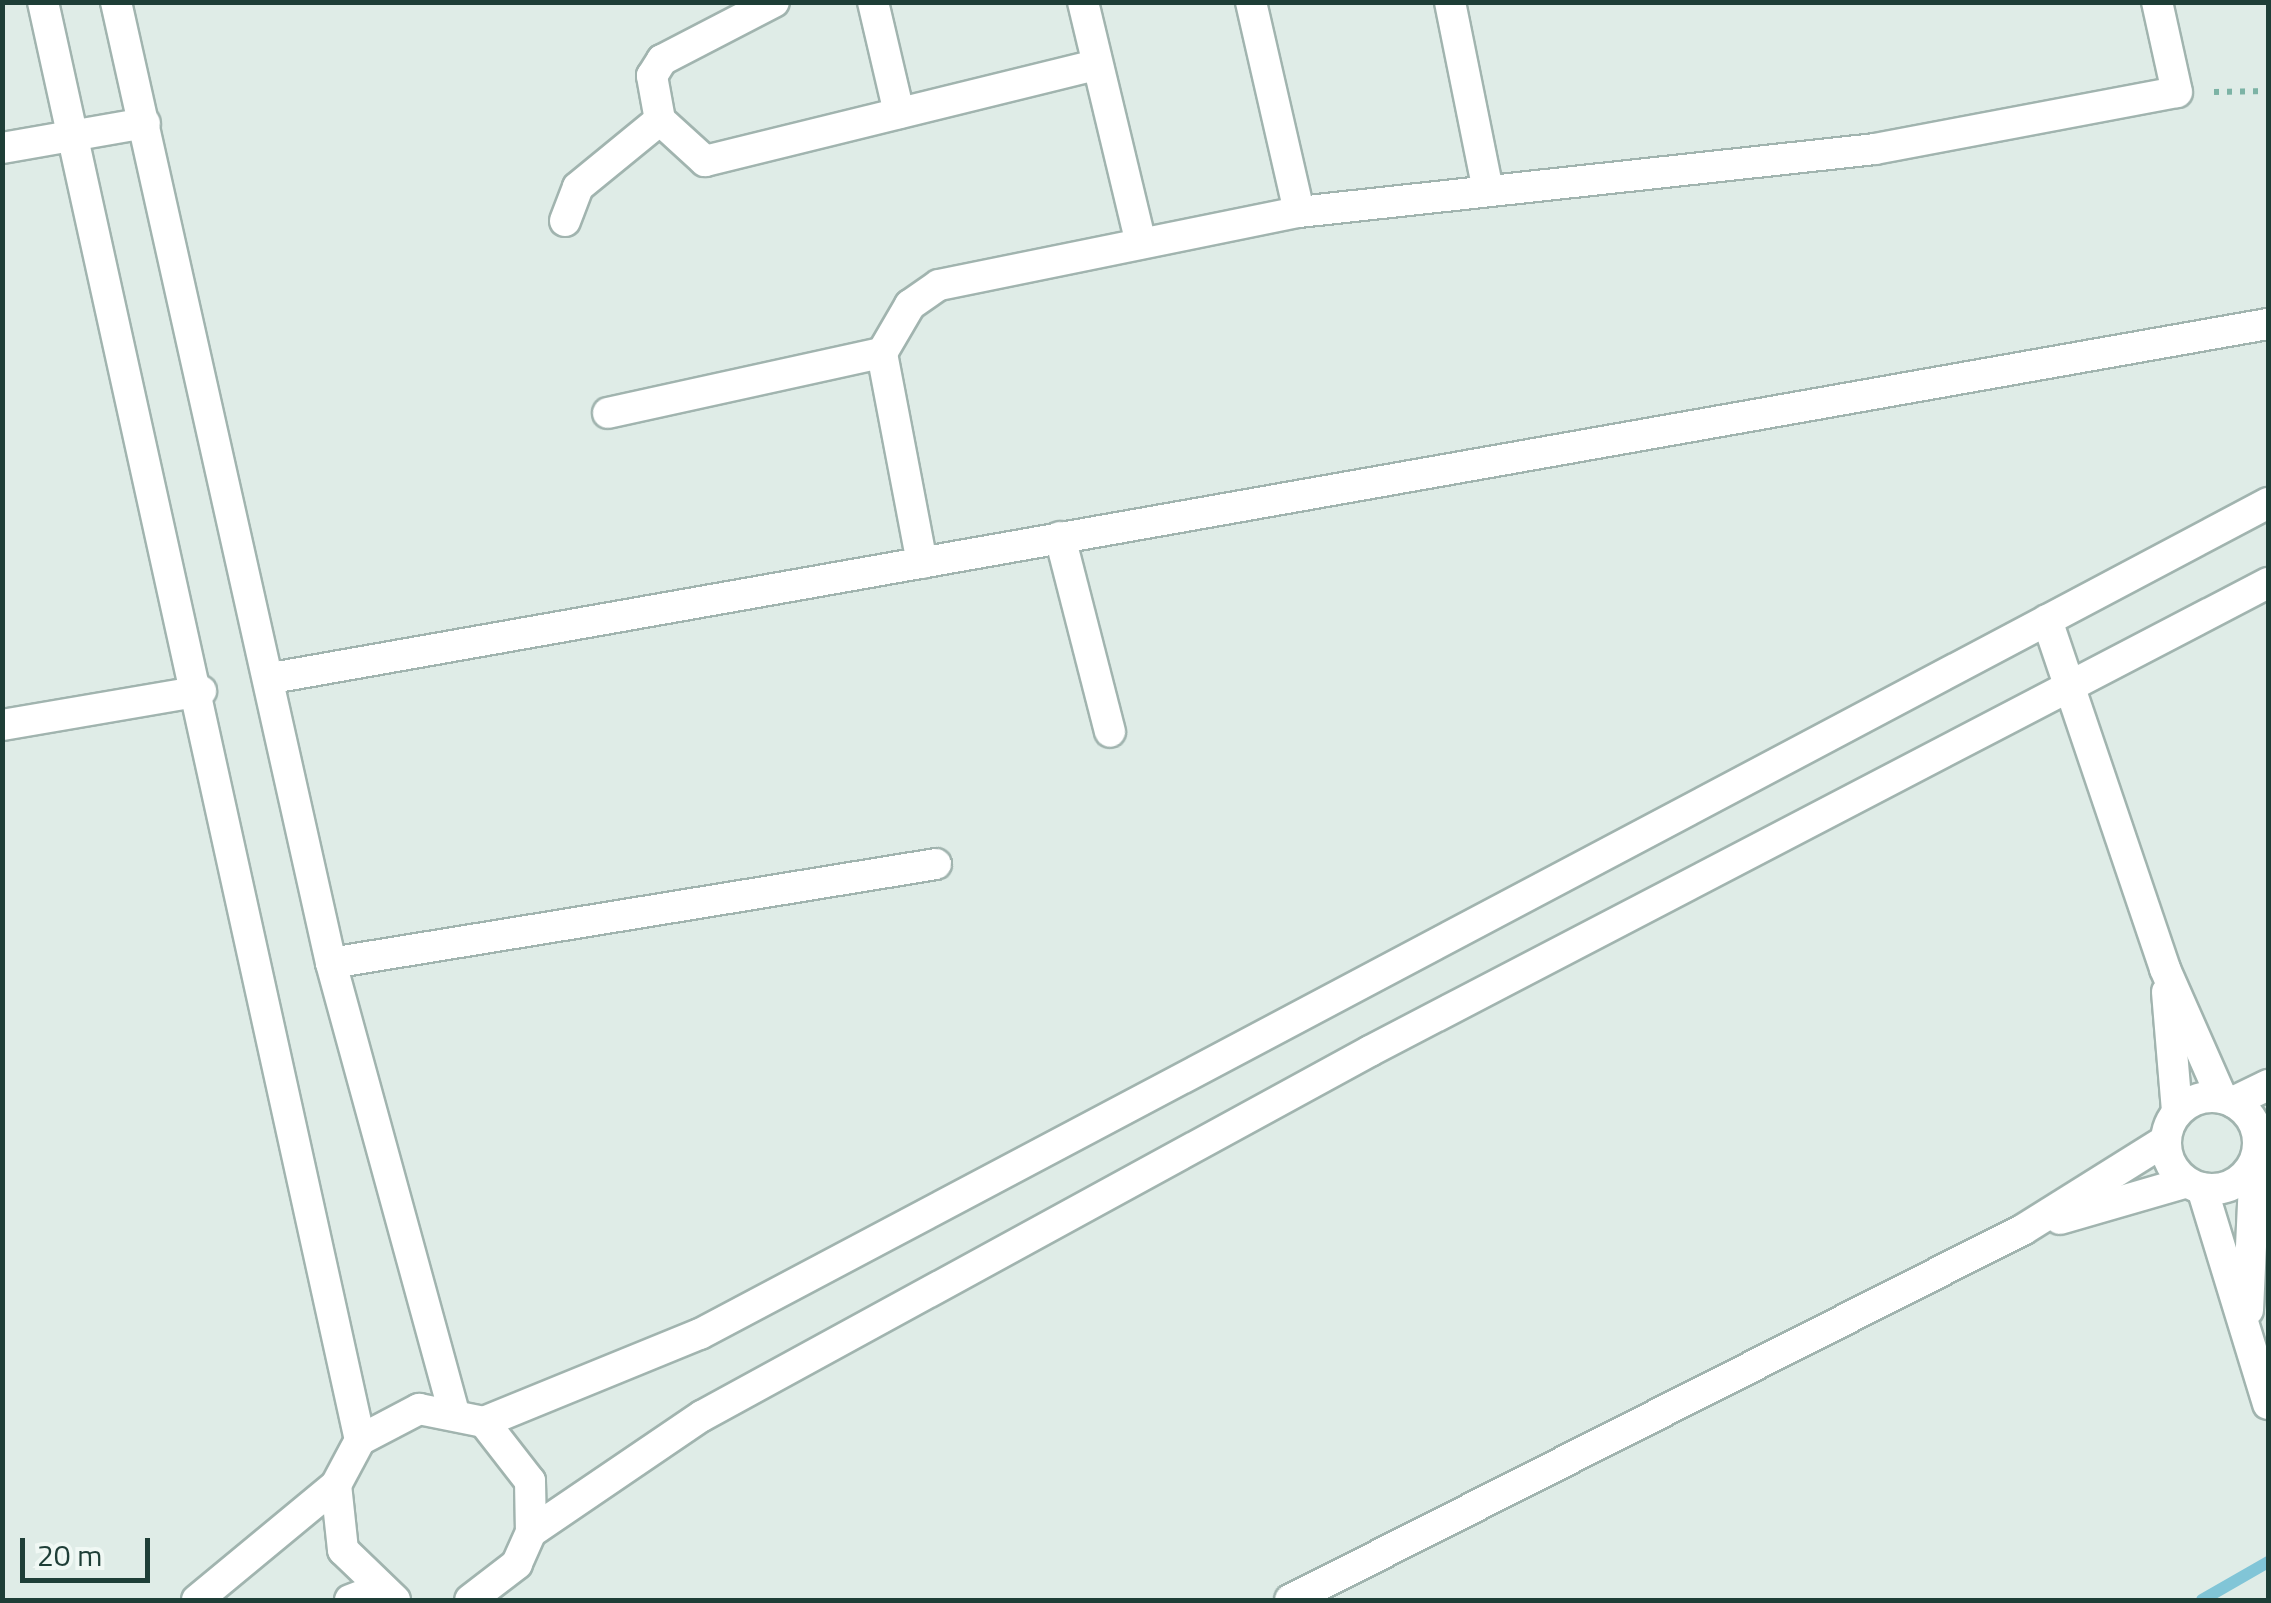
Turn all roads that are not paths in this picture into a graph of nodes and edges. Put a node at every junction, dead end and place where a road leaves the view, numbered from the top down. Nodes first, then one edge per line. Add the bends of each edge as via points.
1 (43, 2) edge
2 (116, 2) edge
3 (774, 2) edge
4 (873, 2) edge
5 (1083, 2) edge
6 (1252, 2) edge
7 (1450, 2) edge
8 (2157, 2) edge
9 (1098, 65) junction
10 (899, 113) junction
11 (660, 120) junction
12 (145, 123) junction
13 (74, 138) junction
14 (2, 148) edge
15 (1488, 190) junction
16 (1299, 212) junction
17 (565, 221) dead end
18 (1140, 243) junction
19 (2268, 324) edge
20 (882, 353) junction
21 (608, 413) dead end
22 (2268, 503) edge
23 (1060, 536) junction
24 (922, 563) junction
25 (2268, 583) edge
26 (2047, 620) junction
27 (272, 678) junction
28 (2066, 686) junction
29 (201, 692) junction
30 (2, 725) edge
31 (1110, 732) dead end
32 (936, 864) dead end
33 (331, 963) junction
34 (2164, 969) junction
35 (2268, 1085) edge
36 (2228, 1100) junction
37 (2178, 1111) junction
38 (2262, 1125) edge
39 (2165, 1141) junction
40 (2255, 1161) junction
41 (2194, 1185) junction
42 (2024, 1230) junction
43 (2248, 1328) junction
44 (2268, 1404) edge
45 (453, 1410) junction
46 (484, 1422) junction
47 (360, 1440) junction
48 (336, 1485) junction
49 (531, 1532) junction
50 (485, 1597) edge
51 (382, 1598) edge
52 (197, 1600) edge
53 (1290, 1600) edge

1 - 13 street
2 - 12 street
3 - 11 street via 662,60 652,76
4 - 10 street
5 - 9 street
6 - 16 street
7 - 15 street
8 - 15 street via 2178,92 1948,139
9 - 10 street
9 - 18 street
10 - 11 street via 705,160
11 - 17 street via 578,187
12 - 13 street
12 - 27 street
13 - 14 street
13 - 29 street
15 - 16 street
16 - 18 street
18 - 20 street via 939,285 910,305
19 - 23 street
20 - 21 street
20 - 24 street
22 - 26 street
23 - 24 street
23 - 31 street
24 - 27 street
25 - 28 street
26 - 28 street
26 - 46 street via 700,1334
27 - 33 street
28 - 34 street
28 - 49 street via 702,1416
29 - 30 street
29 - 47 street
32 - 33 street
33 - 45 street
34 - 36 street
34 - 37 street
35 - 36 street
36 - 37 street
36 - 38 street
37 - 39 street
38 - 40 street
39 - 41 street
39 - 42 street
40 - 41 street via 2233,1185
40 - 43 street
41 - 42 street
41 - 43 street
42 - 53 street
43 - 44 street
45 - 46 street
45 - 47 street via 419,1410
46 - 49 street via 530,1482
47 - 48 street
48 - 51 street via 342,1550
48 - 52 street
49 - 50 street

